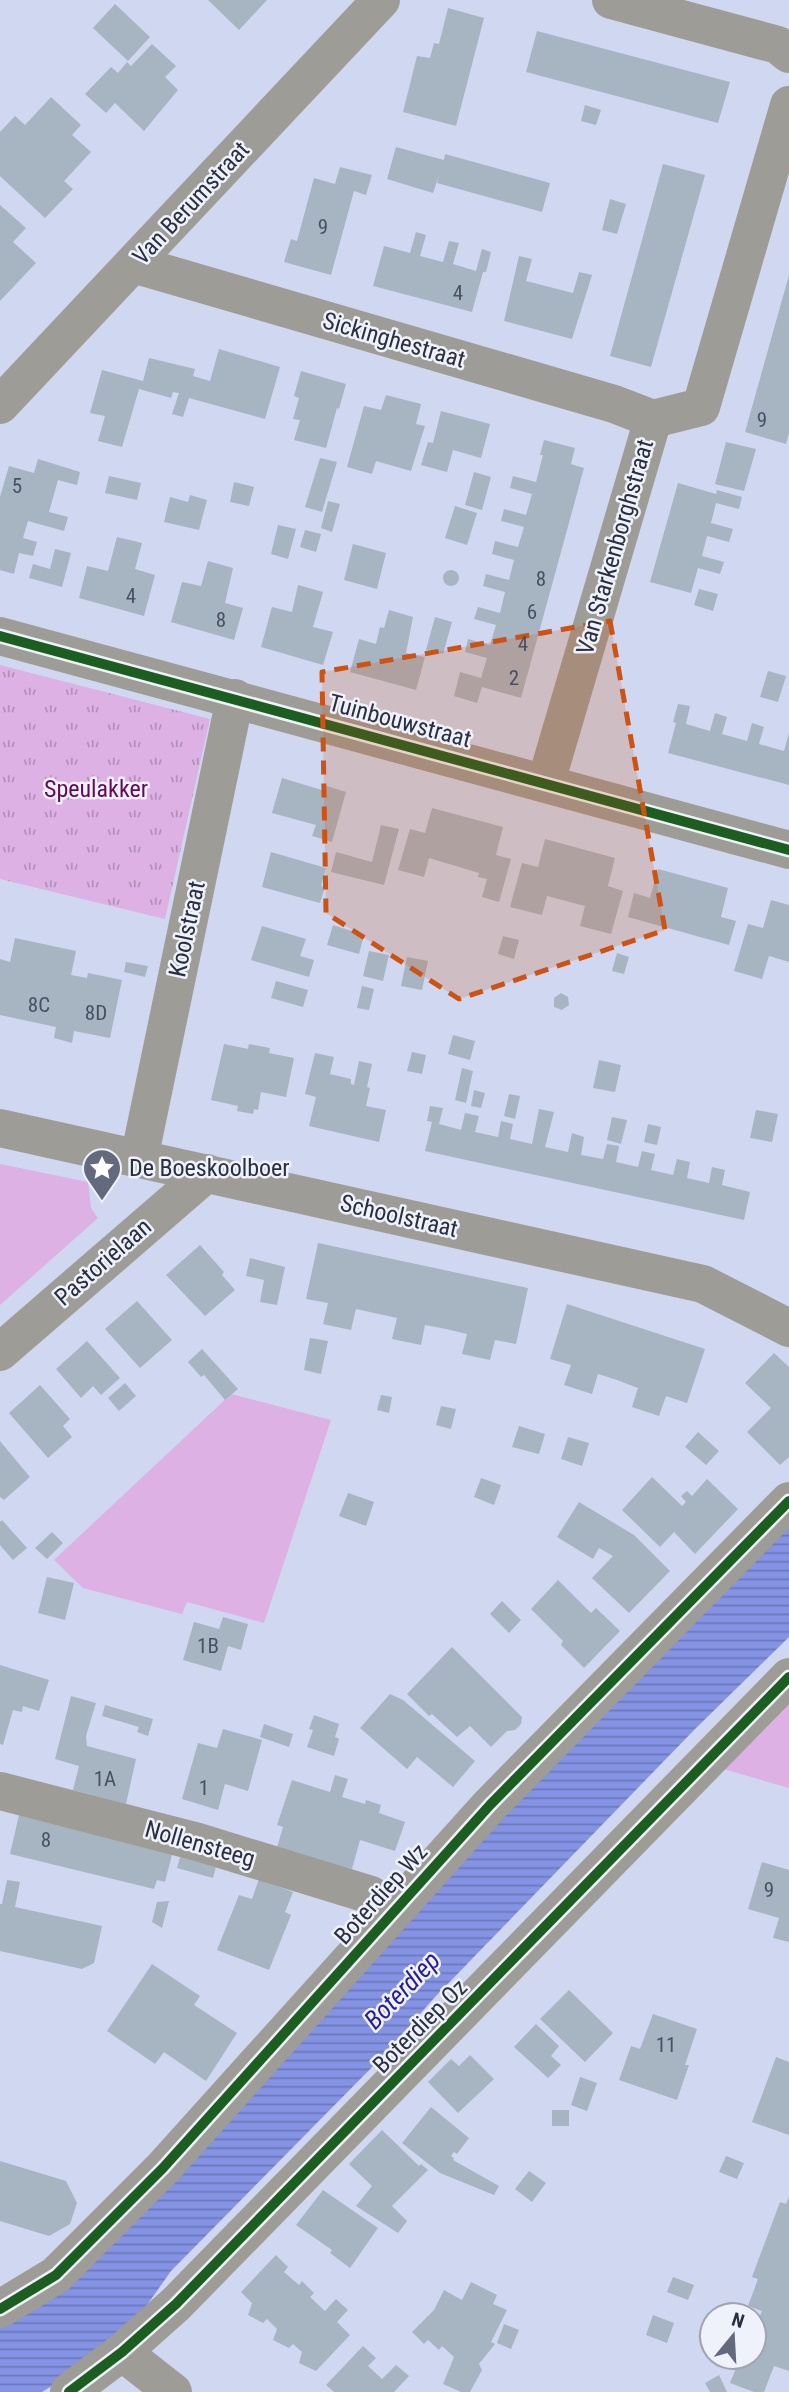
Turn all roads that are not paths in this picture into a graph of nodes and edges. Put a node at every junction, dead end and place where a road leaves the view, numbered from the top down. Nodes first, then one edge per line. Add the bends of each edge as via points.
1 (381, 0) edge
2 (611, 0) edge
3 (789, 54) edge
4 (789, 105) edge
5 (133, 264) junction
6 (0, 405) edge
7 (653, 419) junction
8 (0, 636) edge
9 (235, 698) junction
10 (546, 782) junction
11 (789, 850) edge
12 (0, 1128) edge
13 (139, 1159) junction
14 (207, 1172) junction
15 (789, 1328) edge
16 (0, 1352) edge
17 (789, 1501) edge
18 (789, 1677) edge
19 (0, 1791) edge
20 (393, 1912) junction
21 (0, 2309) edge
22 (122, 2352) junction
23 (69, 2392) edge
24 (173, 2392) edge

1 - 5 street, Van Berumstraat
2 - 3 street via 778,45
4 - 7 street, Van Starkenborghstraat via 701,407
5 - 6 street, Van Berumstraat
5 - 7 street, Sickinghestraat
7 - 10 street, Van Starkenborghstraat
8 - 9 street, Tuinbouwstraat
9 - 10 street, Tuinbouwstraat
9 - 13 street, Koolstraat
10 - 11 street, Tuinbouwstraat
12 - 13 street, Schoolstraat
13 - 14 street, Schoolstraat
14 - 15 street, Schoolstraat via 703,1283
14 - 16 street, Pastorielaan
17 - 20 street, Boterdiep Wz via 490,1805
18 - 22 street, Boterdiep Oz via 176,2304
19 - 20 street, Nollensteeg via 318,1878 371,1895
20 - 21 street, Boterdiep Wz via 163,2168 56,2275
22 - 23 street, Boterdiep Oz
22 - 24 street

